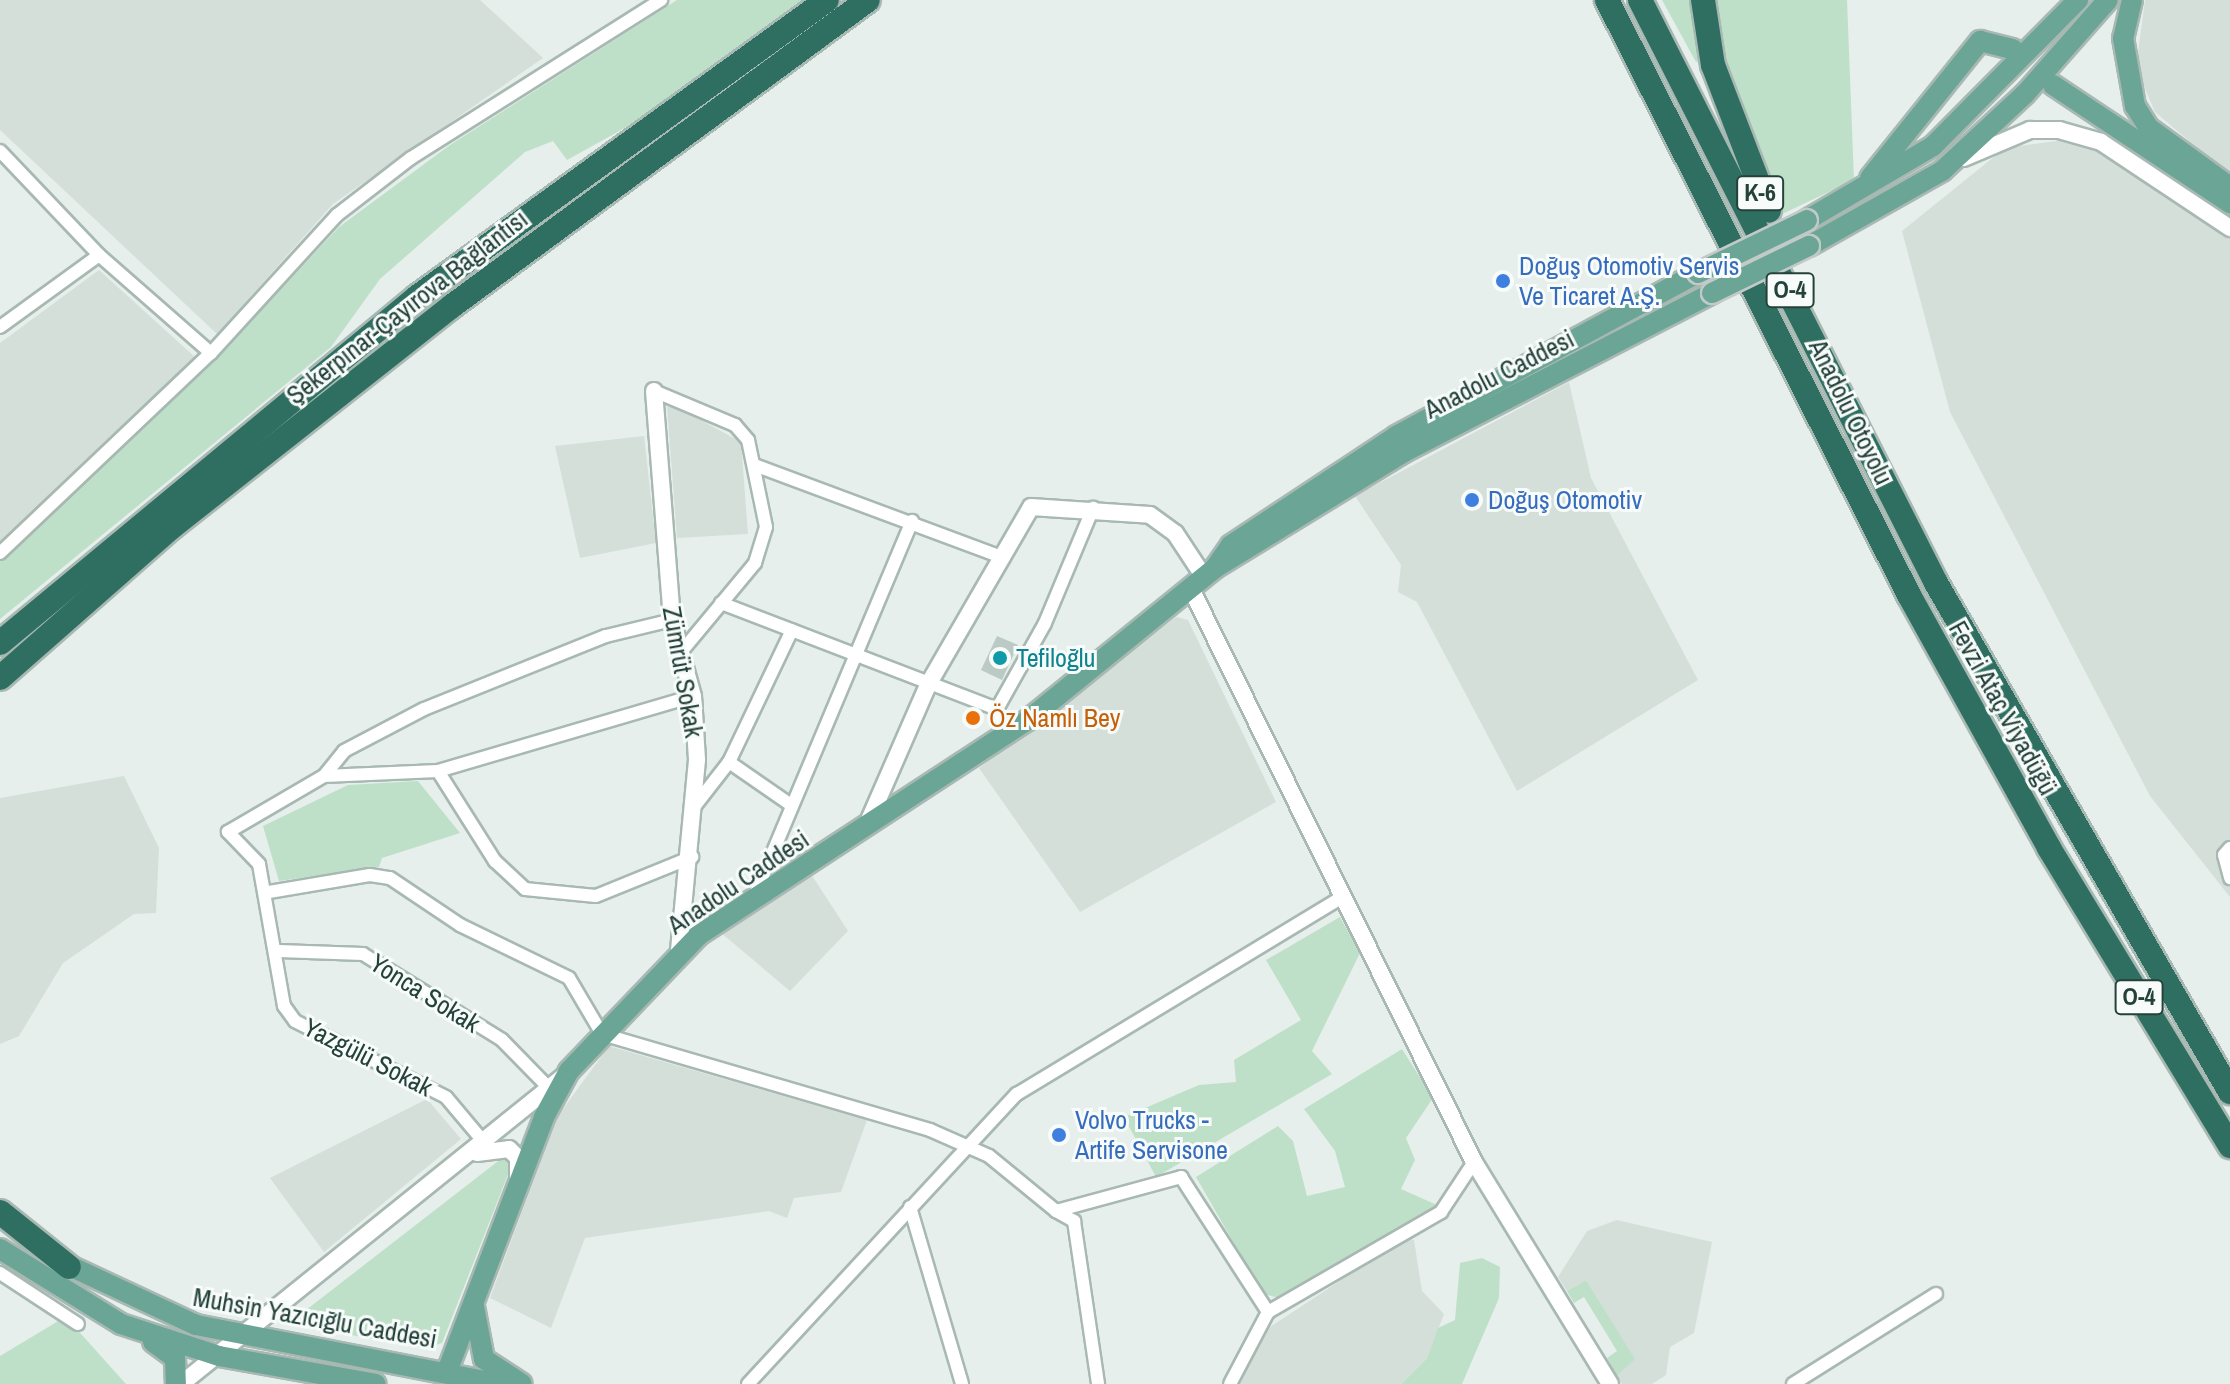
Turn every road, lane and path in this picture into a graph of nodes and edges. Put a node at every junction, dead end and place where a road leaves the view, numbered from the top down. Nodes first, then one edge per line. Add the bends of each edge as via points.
1 (661, 0) edge
2 (827, 0) edge
3 (1589, 0) edge
4 (1607, 0) edge
5 (1640, 0) edge
6 (1703, 0) edge
7 (2078, 0) edge
8 (2108, 0) edge
9 (2132, 0) edge
10 (867, 1) edge
11 (2013, 49) dead end
12 (1643, 64) junction
13 (2053, 85) dead end
14 (0, 151) edge
15 (1942, 171) junction
16 (2230, 187) edge
17 (1853, 196) junction
18 (2230, 203) edge
19 (2230, 228) edge
20 (99, 255) junction
21 (0, 327) edge
22 (211, 353) junction
23 (1834, 381) junction
24 (654, 391) joint
25 (757, 466) junction
26 (1093, 508) junction
27 (912, 521) junction
28 (0, 553) edge
29 (999, 556) junction
30 (1203, 577) junction
31 (1936, 583) joint
32 (1909, 595) joint
33 (721, 603) junction
34 (672, 620) junction
35 (55, 629) junction
36 (792, 630) junction
37 (0, 643) edge
38 (681, 652) junction
39 (857, 655) junction
40 (0, 678) edge
41 (929, 683) junction
42 (0, 686) edge
43 (693, 696) junction
44 (997, 709) junction
45 (1003, 737) junction
46 (729, 762) junction
47 (438, 771) junction
48 (324, 776) junction
49 (791, 805) junction
50 (694, 807) junction
51 (866, 827) junction
52 (2230, 848) edge
53 (692, 857) junction
54 (2230, 878) edge
55 (269, 892) junction
56 (1344, 896) junction
57 (753, 900) junction
58 (279, 951) junction
59 (679, 952) junction
60 (602, 1034) junction
61 (569, 1071) junction
62 (549, 1088) junction
63 (2230, 1092) edge
64 (483, 1141) junction
65 (2230, 1146) edge
66 (966, 1147) junction
67 (1474, 1162) junction
68 (457, 1163) junction
69 (517, 1185) junction
70 (910, 1207) junction
71 (1056, 1211) junction
72 (0, 1212) edge
73 (0, 1224) edge
74 (0, 1249) edge
75 (69, 1267) junction
76 (0, 1273) edge
77 (1936, 1294) dead end
78 (473, 1301) junction
79 (279, 1309) junction
80 (1268, 1312) junction
81 (78, 1324) dead end
82 (121, 1324) junction
83 (196, 1325) junction
84 (245, 1337) junction
85 (219, 1356) junction
86 (445, 1376) edge
87 (178, 1384) edge
88 (376, 1384) edge
89 (500, 1384) edge
90 (522, 1384) edge
91 (748, 1384) edge
92 (962, 1384) edge
93 (1098, 1384) edge
94 (1230, 1384) edge
95 (1610, 1384) edge
96 (1793, 1384) edge

1 - 22 street via 411,158 337,215
2 - 37 highway, Şekerpınar-Çayırova Bağlantısı via 417,297
3 - 12 highway
4 - 12 highway, Anadolu Otoyolu / O-4
5 - 23 highway, Anadolu Otoyolu / O-4
6 - 23 highway, K-6 via 1733,127
7 - 17 main road, Anadolu Caddesi via 1956,127
8 - 15 main road, Anadolu Caddesi via 2025,94
9 - 16 main road via 2123,38 2135,106 2149,128
10 - 35 highway, Şekerpınar-Çayırova Bağlantısı via 452,306
11 - 17 main road via 1980,41 1901,146
12 - 32 highway, Anadolu Otoyolu / O-4
13 - 18 main road
14 - 20 street
15 - 19 street via 1991,142 2030,130 2059,130 2101,142
15 - 30 main road, Anadolu Caddesi, bridge via 1809,246 1404,452
17 - 30 main road, Anadolu Caddesi, bridge via 1396,436 1231,545
20 - 21 street
20 - 22 street
22 - 28 street
23 - 31 highway, Anadolu Otoyolu / O-4
24 - 25 street via 735,425
24 - 34 street, Zümrüt Sokak
25 - 27 street
25 - 33 street via 761,551
26 - 29 street via 1031,507
26 - 30 street via 1161,521
26 - 44 street via 1045,623
27 - 29 street
27 - 39 street
29 - 41 street
30 - 45 main road, Anadolu Caddesi
30 - 56 street
31 - 63 highway, Fevzi Ataç Viyadüğü / O-4 via 2076,834
32 - 65 highway, Fevzi Ataç Viyadüğü / O-4 via 2049,848
33 - 36 street
33 - 38 street
34 - 38 street, Zümrüt Sokak
34 - 48 street via 580,645 424,709 344,751
35 - 40 highway, Şekerpınar-Çayırova Bağlantısı
35 - 42 highway
36 - 39 street
36 - 46 street
38 - 43 street, Zümrüt Sokak
39 - 41 street
39 - 49 street
41 - 44 street
41 - 51 street
43 - 47 street
43 - 50 street, Zümrüt Sokak
44 - 45 street
45 - 51 main road, Anadolu Caddesi
46 - 49 street
46 - 50 street
47 - 48 street
47 - 53 street via 495,861 525,889 596,896
48 - 55 street, Yazgülü Sokak via 228,832 259,864
49 - 57 street
50 - 53 street, Zümrüt Sokak
51 - 57 main road, Anadolu Caddesi
52 - 54 street via 2224,855
53 - 59 street, Zümrüt Sokak
55 - 58 street, Yazgülü Sokak
55 - 60 street via 370,875 390,878 460,925 569,978
56 - 66 street via 1082,1049 1017,1094
56 - 67 street
57 - 59 main road, Anadolu Caddesi
58 - 62 street, Yonca Sokak via 363,954 502,1040
58 - 64 street, Yazgülü Sokak via 284,1006 295,1021 446,1097
59 - 60 main road, Anadolu Caddesi
60 - 61 main road, Anadolu Caddesi
60 - 66 street via 745,1071
61 - 62 street
61 - 69 main road, Anadolu Caddesi
62 - 64 street
64 - 68 street
66 - 70 street
66 - 71 street via 989,1156
67 - 80 street via 1441,1212
67 - 95 street
68 - 69 street via 485,1149 509,1149 518,1158
68 - 79 street
69 - 78 main road, Anadolu Caddesi
70 - 91 street
70 - 92 street
71 - 80 street via 1181,1177
71 - 93 street via 1074,1221
72 - 75 highway
73 - 75 main road, Muhsin Yazıcığlu Caddesi
74 - 82 main road, Muhsin Yazıcığlu Caddesi
75 - 83 main road, Muhsin Yazıcığlu Caddesi
76 - 81 street
77 - 96 street
78 - 86 main road, Anadolu Caddesi
78 - 90 main road via 484,1359
79 - 83 street via 239,1325
79 - 84 street
80 - 94 street
82 - 85 main road, Muhsin Yazıcığlu Caddesi
82 - 87 main road via 175,1358
83 - 84 main road, Muhsin Yazıcığlu Caddesi
84 - 85 street
84 - 86 main road, Muhsin Yazıcığlu Caddesi
85 - 87 street
85 - 88 main road, Muhsin Yazıcığlu Caddesi
86 - 89 main road, Muhsin Yazıcığlu Caddesi

